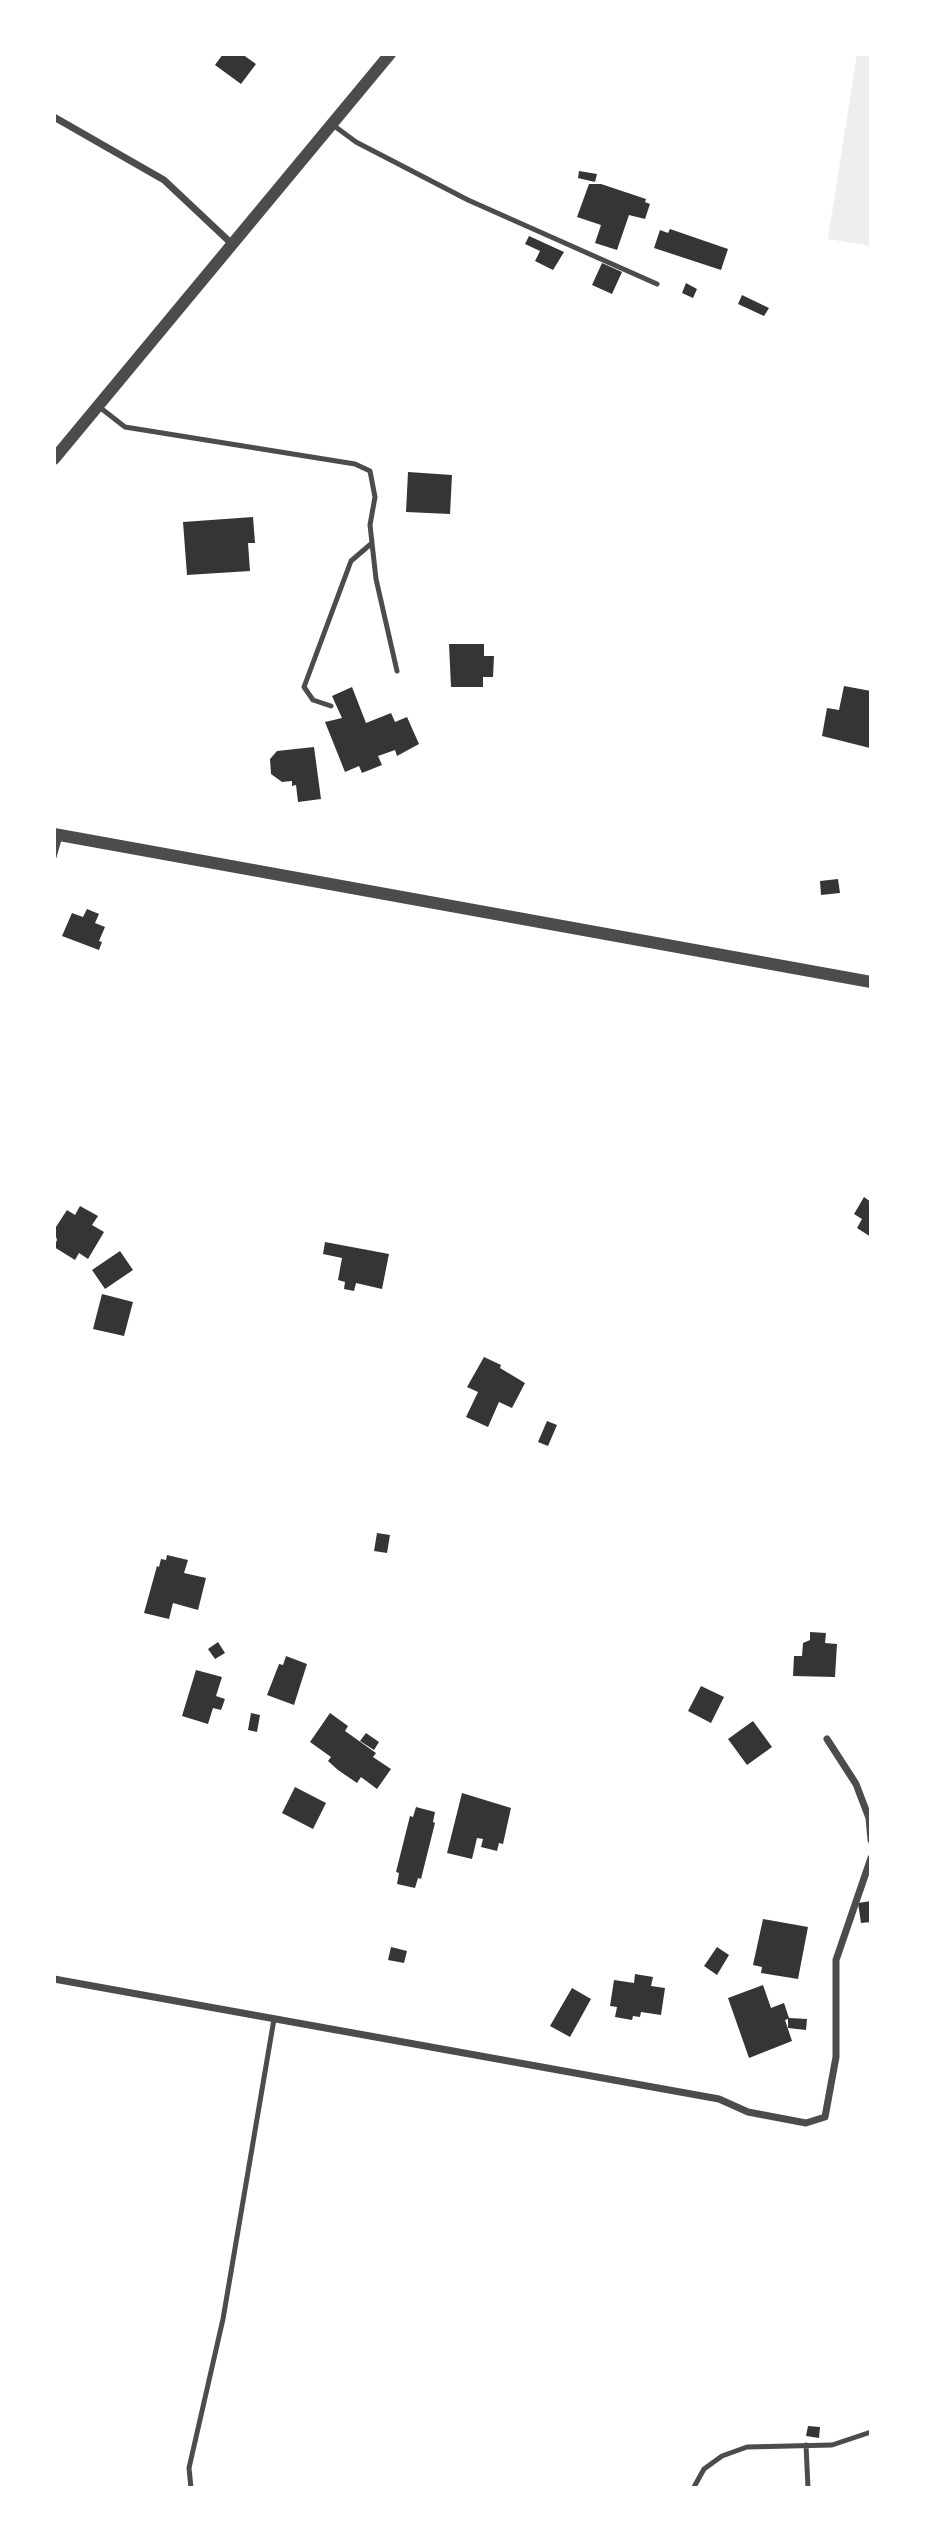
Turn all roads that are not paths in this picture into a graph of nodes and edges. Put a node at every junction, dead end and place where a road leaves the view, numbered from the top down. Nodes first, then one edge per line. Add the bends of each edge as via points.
1 (390, 54) edge
2 (54, 117) edge
3 (332, 125) junction
4 (232, 244) junction
5 (657, 284) dead end
6 (98, 406) junction
7 (54, 458) edge
8 (372, 543) junction
9 (397, 671) dead end
10 (331, 706) dead end
11 (57, 835) edge
12 (54, 858) edge
13 (871, 982) edge
14 (827, 1739) dead end
15 (871, 1840) edge
16 (871, 1858) edge
17 (54, 1979) edge
18 (274, 2019) junction
19 (871, 2432) edge
20 (806, 2445) junction
21 (694, 2487) edge
22 (191, 2488) edge
23 (808, 2488) edge

1 - 3 street
2 - 4 street via 164,180
3 - 4 street
3 - 5 lane via 468,200
4 - 6 street
6 - 7 street
6 - 8 lane via 136,430 355,464 370,471
8 - 9 lane
8 - 10 lane via 351,561 304,687 313,700
11 - 12 lane
11 - 13 street
14 - 15 street via 856,1784 869,1818
16 - 18 street via 836,1960 836,2057 825,2118 806,2123 748,2112 719,2099
17 - 18 street
18 - 22 lane via 225,2307 189,2468
19 - 20 lane via 832,2445
20 - 21 lane via 747,2448 722,2456 704,2469
20 - 23 lane

